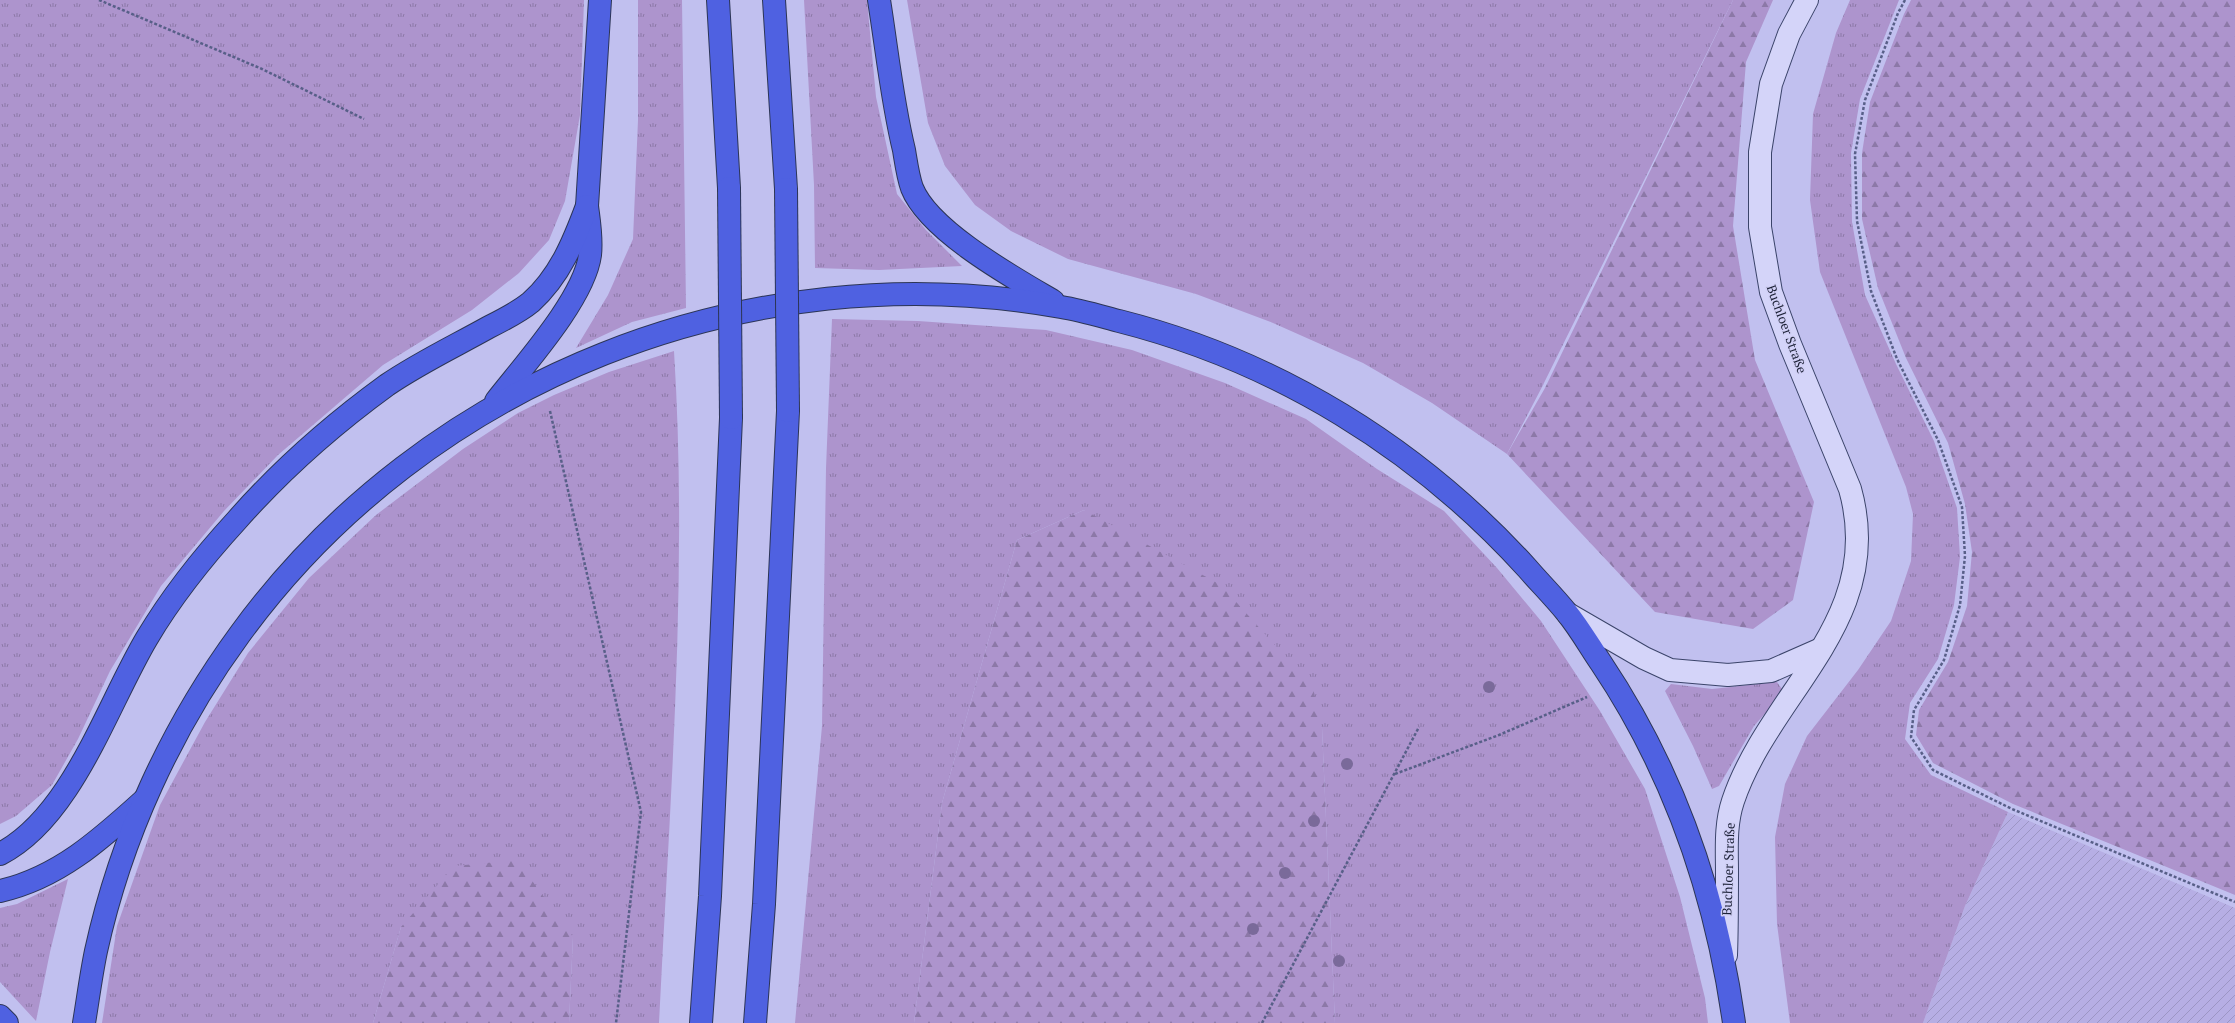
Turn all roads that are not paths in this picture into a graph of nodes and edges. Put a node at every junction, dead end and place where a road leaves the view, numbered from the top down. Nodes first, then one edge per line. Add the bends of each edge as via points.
1 (600, 0) edge
2 (718, 0) edge
3 (774, 0) edge
4 (879, 0) edge
5 (1807, 0) edge
6 (587, 206) junction
7 (1065, 307) junction
8 (492, 407) junction
9 (1568, 614) junction
10 (1821, 649) junction
11 (145, 798) junction
12 (0, 854) edge
13 (0, 891) edge
14 (1726, 970) junction
15 (0, 1016) edge
16 (7, 1023) edge
17 (84, 1023) edge
18 (701, 1023) edge
19 (755, 1023) edge
20 (1734, 1023) edge

1 - 6 highway
2 - 18 highway, bridge via 729,188 731,418 710,896
3 - 19 highway, bridge via 786,189 788,411 764,904
4 - 7 highway via 899,130 912,189 924,207 958,240 1006,274
5 - 10 main road, Buchloer Straße via 1789,34 1771,84 1760,152 1760,227 1771,292 1790,344 1835,449 1856,510 1858,551 1854,574 1834,627
6 - 8 highway via 591,237 590,256 570,303
6 - 12 highway via 574,244 556,272 530,302 390,384 342,419 297,457 236,521 173,600 149,636 126,674 89,750 61,798 28,834
7 - 8 highway via 954,295 883,294 813,299 743,311 675,328 608,351 543,380
7 - 9 highway via 1150,329 1206,348 1261,371 1364,428 1458,499 1501,540
8 - 11 highway via 440,439 398,471 332,528 299,562 254,616 212,674 165,755
9 - 10 main road via 1670,670 1728,675 1771,670
9 - 14 highway via 1615,684 1672,793 1710,903
10 - 14 main road, Buchloer Straße via 1763,739 1733,802 1727,827
11 - 13 highway via 97,842 55,870 14,888
11 - 17 highway via 117,875 96,953
14 - 20 highway
15 - 16 highway

